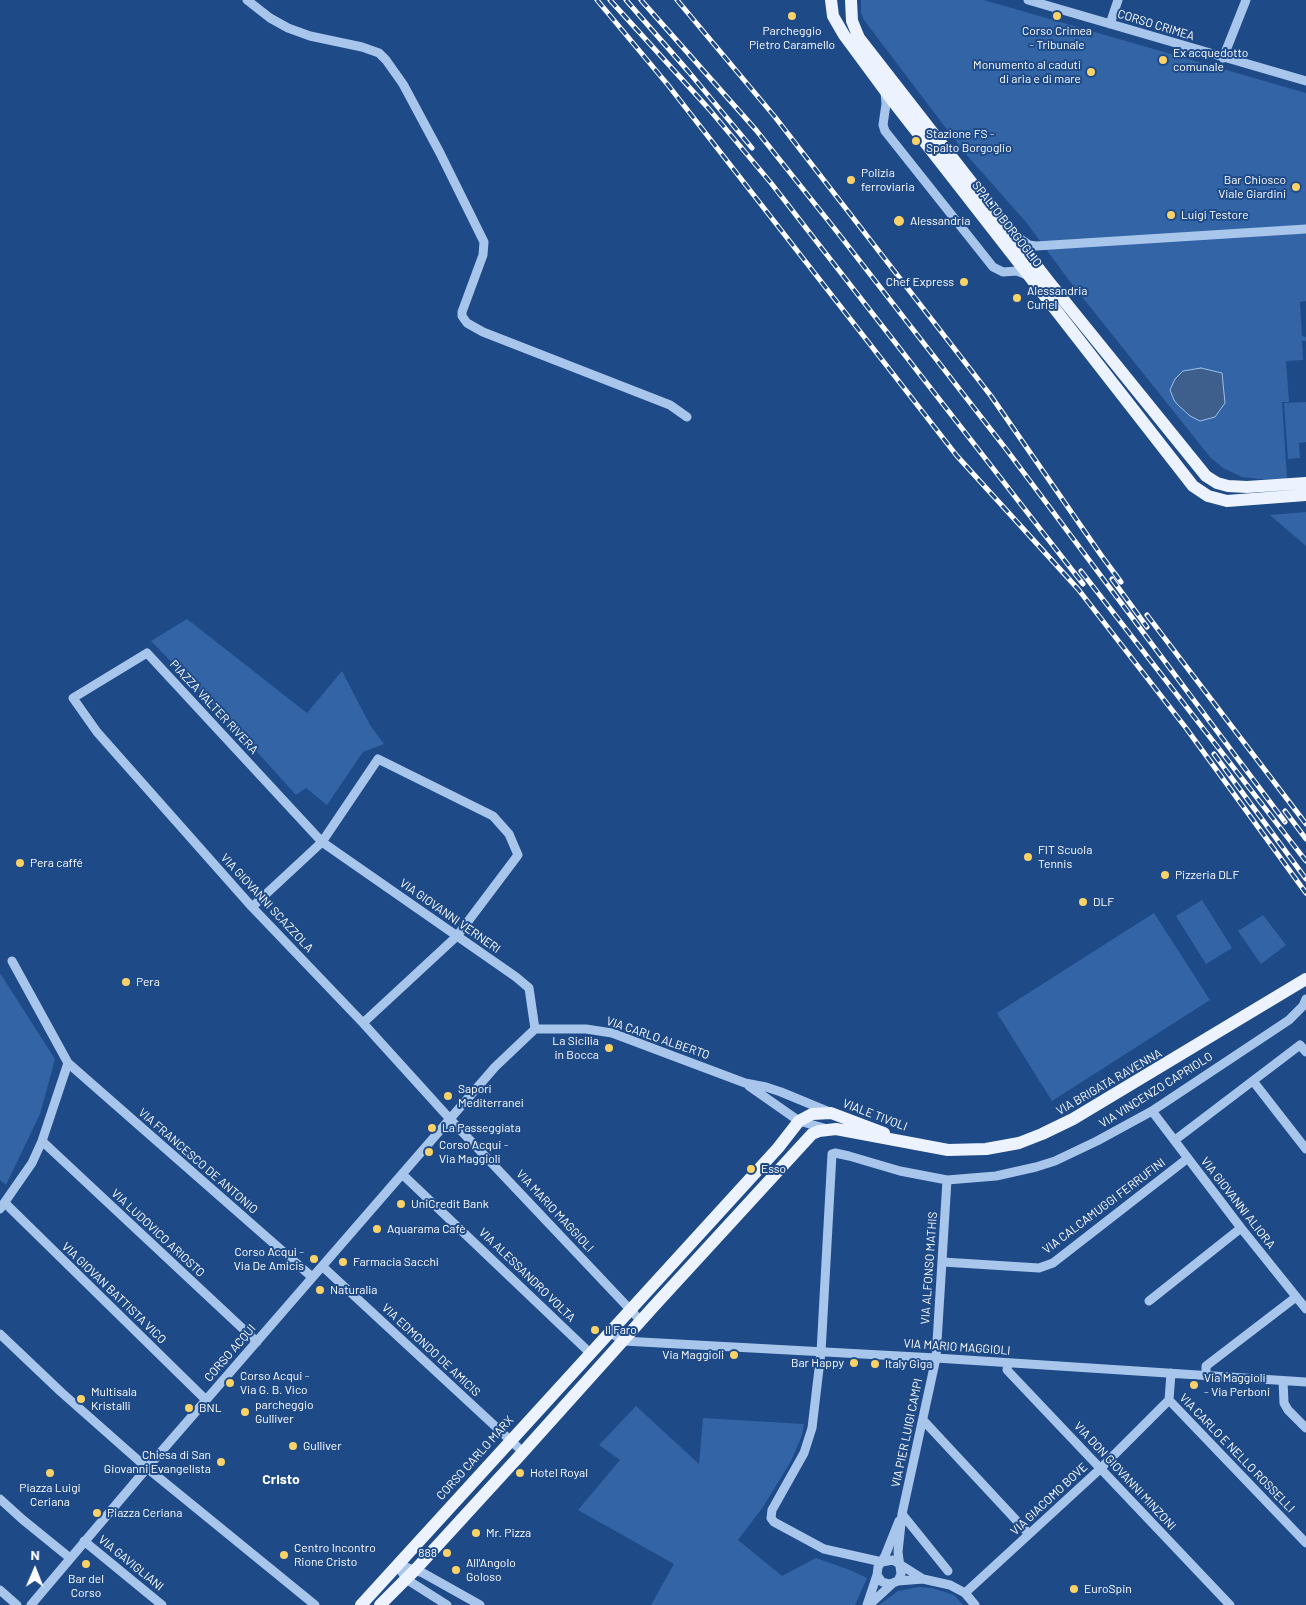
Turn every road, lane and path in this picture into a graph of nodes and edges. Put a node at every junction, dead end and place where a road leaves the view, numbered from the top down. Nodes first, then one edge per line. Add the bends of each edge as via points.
1 (246, 0) edge
2 (831, 0) edge
3 (851, 0) edge
4 (1028, 0) edge
5 (1118, 0) edge
6 (1246, 0) edge
7 (1110, 24) junction
8 (1224, 58) junction
9 (1306, 82) edge
10 (884, 87) junction
11 (892, 100) junction
12 (912, 107) junction
13 (884, 113) junction
14 (997, 216) junction
15 (1306, 229) edge
16 (1031, 278) junction
17 (686, 418) dead end
18 (1306, 483) edge
19 (1306, 496) edge
20 (73, 698) joint
21 (322, 842) junction
22 (252, 907) junction
23 (457, 936) junction
24 (12, 961) dead end
25 (1306, 979) edge
26 (1306, 999) edge
27 (363, 1023) junction
28 (535, 1029) junction
29 (1303, 1048) edge
30 (68, 1063) junction
31 (1253, 1081) junction
32 (745, 1083) junction
33 (776, 1105) junction
34 (1152, 1111) junction
35 (831, 1113) junction
36 (450, 1119) junction
37 (799, 1121) junction
38 (830, 1129) junction
39 (1175, 1140) junction
40 (42, 1141) junction
41 (908, 1142) junction
42 (778, 1148) junction
43 (1306, 1149) edge
44 (1188, 1158) junction
45 (402, 1174) junction
46 (947, 1180) junction
47 (2, 1206) edge
48 (1241, 1228) junction
49 (943, 1262) junction
50 (322, 1266) junction
51 (312, 1277) junction
52 (1296, 1297) junction
53 (1149, 1301) dead end
54 (1306, 1309) edge
55 (630, 1310) junction
56 (641, 1321) junction
57 (610, 1332) junction
58 (0, 1334) edge
59 (623, 1341) junction
60 (257, 1342) junction
61 (820, 1352) junction
62 (590, 1353) junction
63 (936, 1358) junction
64 (1008, 1362) junction
65 (1171, 1373) junction
66 (1206, 1375) junction
67 (1283, 1380) junction
68 (1306, 1382) edge
69 (206, 1400) junction
70 (1169, 1400) junction
71 (923, 1420) junction
72 (1306, 1428) edge
73 (510, 1440) junction
74 (523, 1452) junction
75 (147, 1468) junction
76 (1100, 1469) junction
77 (0, 1499) edge
78 (902, 1514) junction
79 (1029, 1534) junction
80 (84, 1541) junction
81 (1306, 1543) edge
82 (70, 1558) junction
83 (859, 1558) junction
84 (882, 1562) junction
85 (397, 1564) junction
86 (900, 1565) junction
87 (948, 1571) dead end
88 (877, 1574) junction
89 (410, 1575) junction
90 (923, 1579) junction
91 (895, 1583) junction
92 (0, 1590) edge
93 (964, 1593) junction
94 (18, 1605) edge
95 (31, 1605) edge
96 (162, 1605) edge
97 (315, 1605) edge
98 (361, 1605) edge
99 (380, 1605) edge
100 (447, 1605) edge
101 (480, 1605) edge
102 (868, 1605) edge
103 (975, 1605) edge
104 (1230, 1605) edge

1 - 17 street via 288,28 378,53 398,77 484,242 483,255 462,312 467,323 670,405
2 - 10 main road, SPALTO BORGOGLIO via 833,16 840,30
3 - 12 main road, SPALTO BORGOGLIO via 851,17 857,35
4 - 7 street, CORSO CRIMEA
5 - 7 street
6 - 8 street
7 - 8 street, CORSO CRIMEA
8 - 9 street, CORSO CRIMEA
10 - 11 main road, SPALTO BORGOGLIO
10 - 13 street
11 - 12 street via 902,100
11 - 13 street
11 - 16 main road, SPALTO BORGOGLIO
12 - 14 main road, SPALTO BORGOGLIO
13 - 16 street via 885,131 915,174 993,266
14 - 15 street via 1023,242 1033,246
14 - 18 main road, SPALTO BORGOGLIO via 1212,480 1238,487
16 - 19 main road, SPALTO BORGOGLIO via 1196,489 1227,501
20 - 21 street, PIAZZA VALTER RIVERA via 147,653
20 - 22 street, VIA GIOVANNI SCAZZOLA via 97,732
21 - 22 street
21 - 23 street, VIA GIOVANNI VERNERI
21 - 23 street via 378,759 493,816 509,834 518,855
22 - 27 street, VIA GIOVANNI SCAZZOLA
23 - 27 street
23 - 28 street, VIA GIOVANNI VERNERI via 528,988
24 - 30 street
25 - 41 main road, VIA BRIGATA RAVENNA via 1131,1085 1042,1134 1008,1146 972,1150 934,1148
26 - 34 street, VIA VINCENZO CAPRIOLO via 1289,1020
27 - 36 street, VIA GIOVANNI SCAZZOLA
28 - 32 street, VIA CARLO ALBERTO via 605,1032
28 - 36 street via 495,1067
29 - 31 street
30 - 40 street
30 - 51 street, VIA FRANCESCO DE ANTONIO
31 - 39 street
31 - 43 street
32 - 33 street
32 - 35 street via 766,1087
33 - 37 street
33 - 42 street via 788,1124
34 - 39 street, VIA GIOVANNI ALIORA
34 - 46 street, VIA VINCENZO CAPRIOLO via 1046,1164 996,1176
35 - 37 main road, VIALE TIVOLI via 812,1114
35 - 41 main road, VIALE TIVOLI
36 - 45 street, CORSO ACQUI
36 - 55 street, VIA MARIO MAGGIOLI
37 - 38 street
37 - 42 main road
38 - 41 main road, VIALE TIVOLI
38 - 56 main road via 819,1130 808,1138
39 - 44 street, VIA GIOVANNI ALIORA
40 - 47 street
40 - 60 street, VIA LUDOVICO ARIOSTO
42 - 55 main road
44 - 48 street, VIA GIOVANNI ALIORA
44 - 49 street, VIA CALCAMUGGI FERRUFINI via 1053,1263 1039,1268
45 - 50 street, CORSO ACQUI
45 - 62 street, VIA ALESSANDRO VOLTA
46 - 49 street, VIA ALFONSO MATHIS
46 - 61 street, VIA VINCENZO CAPRIOLO via 900,1172 832,1154
47 - 69 street, VIA GIOVAN BATTISTA VICO
48 - 52 street, VIA GIOVANNI ALIORA
48 - 53 street
49 - 63 street, VIA ALFONSO MATHIS
50 - 51 street, CORSO ACQUI
50 - 73 street, VIA EDMONDO DE AMICIS
51 - 60 street, CORSO ACQUI
52 - 54 street, VIA GIOVANNI ALIORA
52 - 66 street via 1206,1366
55 - 56 street, VIA MARIO MAGGIOLI
55 - 57 main road
56 - 59 main road
57 - 59 street
57 - 62 main road, CORSO CARLO MARX
58 - 75 street
59 - 61 street, VIA MARIO MAGGIOLI
59 - 74 main road
60 - 69 street, CORSO ACQUI
61 - 63 street, VIA MARIO MAGGIOLI
61 - 83 street via 809,1438 772,1510 771,1518 824,1549
62 - 73 main road, CORSO CARLO MARX
63 - 64 street, VIA MARIO MAGGIOLI
63 - 71 street, VIA PIER LUIGI CAMPI
64 - 65 street, VIA MARIO MAGGIOLI
64 - 76 street, VIA DON GIOVANNI MINZONI via 1007,1370
65 - 66 street, VIA MARIO MAGGIOLI
65 - 70 street, VIA CARLO E NELLO ROSSELLI
66 - 67 street, VIA MARIO MAGGIOLI
67 - 68 street, VIA MARIO MAGGIOLI
67 - 72 street via 1284,1403
69 - 75 street, CORSO ACQUI
70 - 76 street, VIA GIACOMO BOVE
70 - 81 street, VIA CARLO E NELLO ROSSELLI
71 - 78 street, VIA PIER LUIGI CAMPI
71 - 79 street
73 - 74 street, VIA EDMONDO DE AMICIS
73 - 85 main road, CORSO CARLO MARX
74 - 89 main road
75 - 80 street, CORSO ACQUI
75 - 97 street
76 - 79 street, VIA GIACOMO BOVE
76 - 104 street, VIA DON GIOVANNI MINZONI
77 - 82 street
78 - 84 street, VIA PIER LUIGI CAMPI
78 - 86 street, VIA PIER LUIGI CAMPI via 898,1548
78 - 87 street
79 - 93 street, VIA GIACOMO BOVE
80 - 82 street, CORSO ACQUI
80 - 96 street, VIA GAVIGLIANI
82 - 95 street, CORSO ACQUI
83 - 84 street
83 - 88 street
84 - 86 street via 891,1560
84 - 88 street
85 - 89 street
85 - 98 main road, CORSO CARLO MARX
86 - 90 street
86 - 91 street via 902,1574
88 - 91 street via 882,1582
88 - 102 street
89 - 99 main road
89 - 100 street
89 - 101 street
90 - 91 street
90 - 93 street via 950,1585
91 - 102 street
92 - 94 street
93 - 103 street

